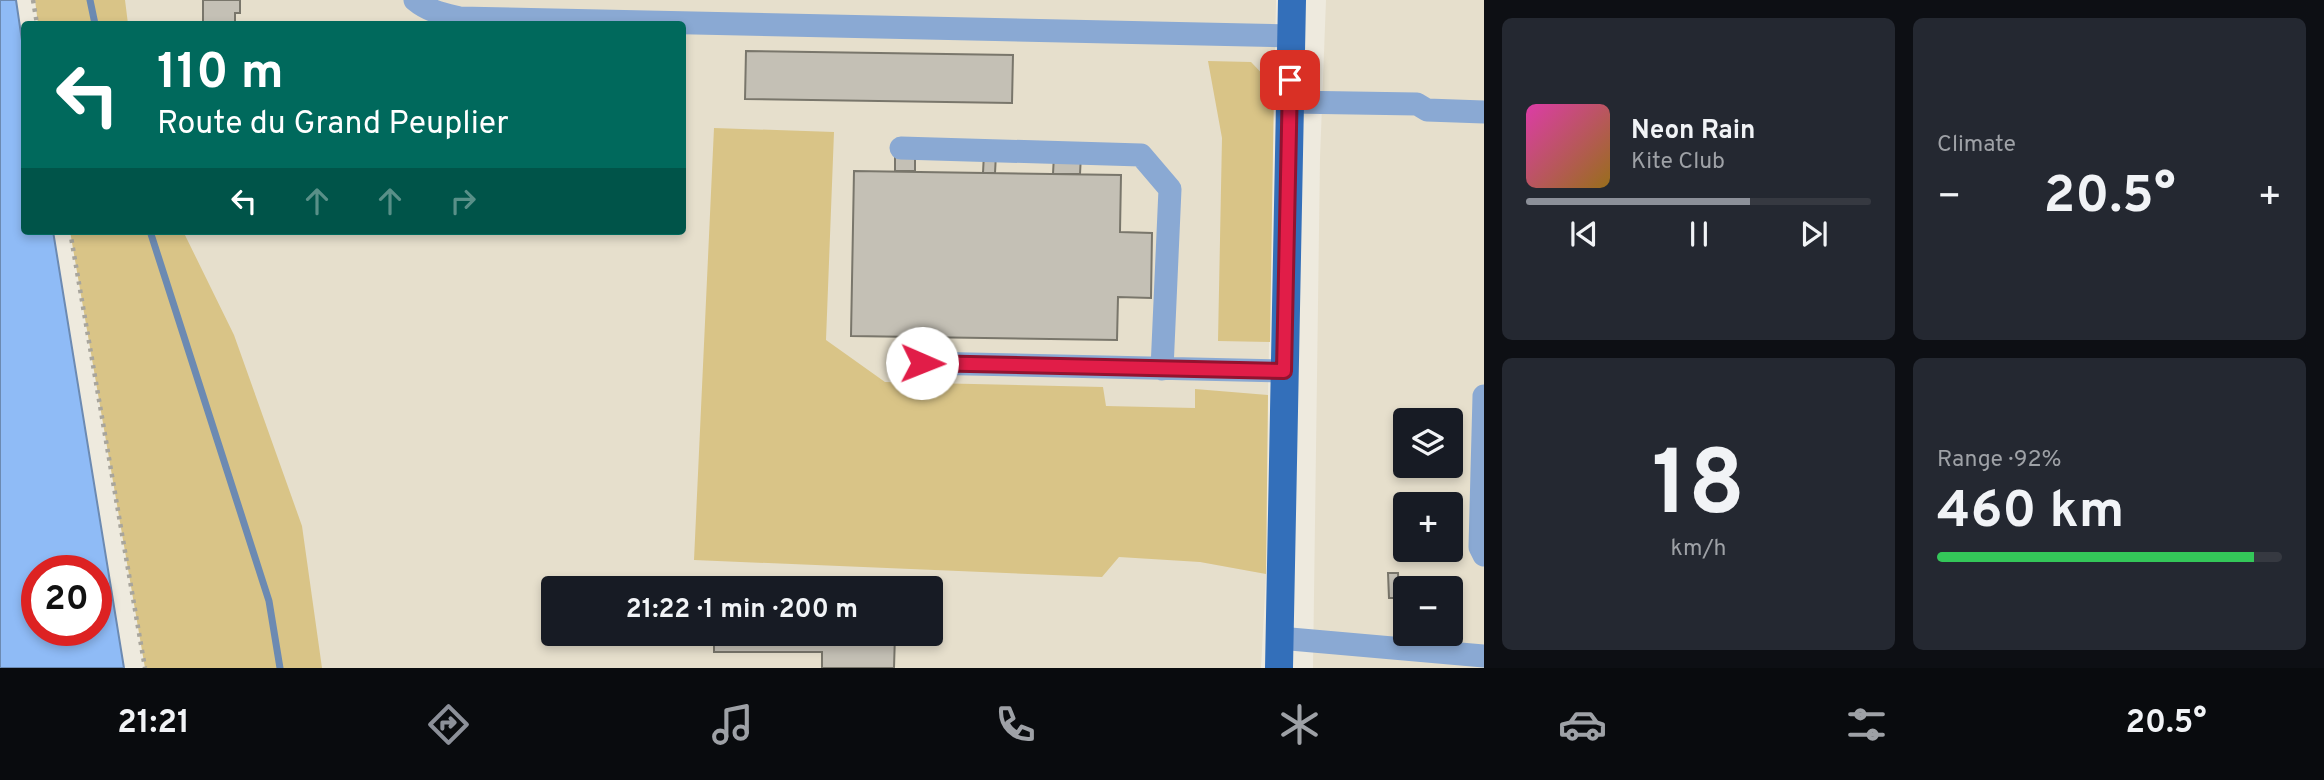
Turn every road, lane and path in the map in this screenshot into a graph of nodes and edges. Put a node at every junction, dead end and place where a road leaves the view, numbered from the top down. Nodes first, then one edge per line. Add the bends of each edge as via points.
1 (33, 0) edge
2 (415, 0) edge
3 (1292, 0) edge
4 (36, 21) edge
5 (598, 21) edge
6 (686, 23) edge
7 (1291, 36) junction
8 (1290, 102) junction
9 (1484, 112) edge
10 (901, 148) dead end
11 (71, 235) edge
12 (922, 363) dead end
13 (1161, 369) junction
14 (1284, 371) junction
15 (1484, 396) edge
16 (1484, 555) edge
17 (1279, 638) junction
18 (1484, 656) edge
19 (145, 668) edge
20 (1279, 668) edge

1 - 4 path
2 - 5 lane via 459,18
3 - 7 main road
6 - 7 lane
7 - 8 main road
8 - 9 lane via 1417,104 1427,110
8 - 14 main road
10 - 13 lane via 1141,155 1170,189
11 - 19 path
12 - 13 lane
13 - 14 lane
14 - 17 main road
15 - 16 lane via 1480,547
17 - 18 lane
17 - 20 main road

